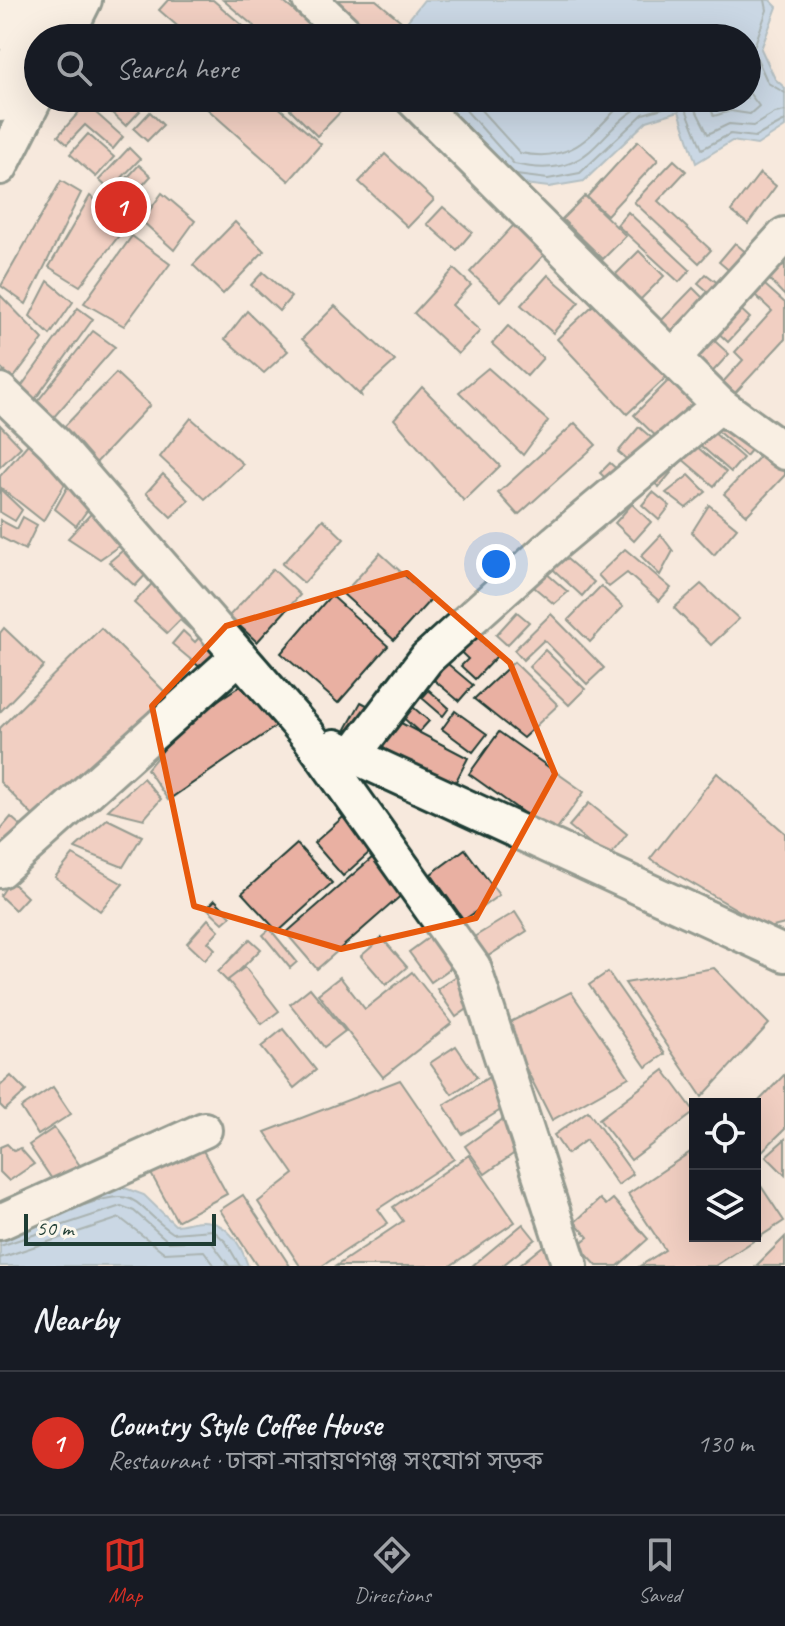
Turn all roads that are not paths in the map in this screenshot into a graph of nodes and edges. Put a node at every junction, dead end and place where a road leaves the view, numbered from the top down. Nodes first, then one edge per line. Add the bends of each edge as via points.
1 (13, 0) edge
2 (52, 0) edge
3 (84, 0) edge
4 (310, 0) edge
5 (39, 24) edge
6 (72, 24) edge
7 (335, 24) edge
8 (0, 27) edge
9 (24, 53) edge
10 (0, 99) edge
11 (28, 112) edge
12 (426, 112) edge
13 (0, 167) edge
14 (785, 235) edge
15 (673, 358) junction
16 (0, 391) edge
17 (720, 405) junction
18 (785, 452) edge
19 (239, 656) junction
20 (308, 735) junction
21 (353, 755) junction
22 (0, 870) edge
23 (785, 954) edge
24 (204, 1130) dead end
25 (0, 1222) edge
26 (570, 1266) edge

1 - 8 main road
2 - 5 main road
3 - 6 street
4 - 7 street
9 - 10 main road
11 - 13 street
12 - 15 street
14 - 15 street
15 - 17 street
16 - 19 street via 54,443
17 - 18 street
17 - 21 street via 427,658
19 - 20 street
19 - 22 street
20 - 21 street
20 - 26 street via 473,967
21 - 23 street
24 - 25 street

